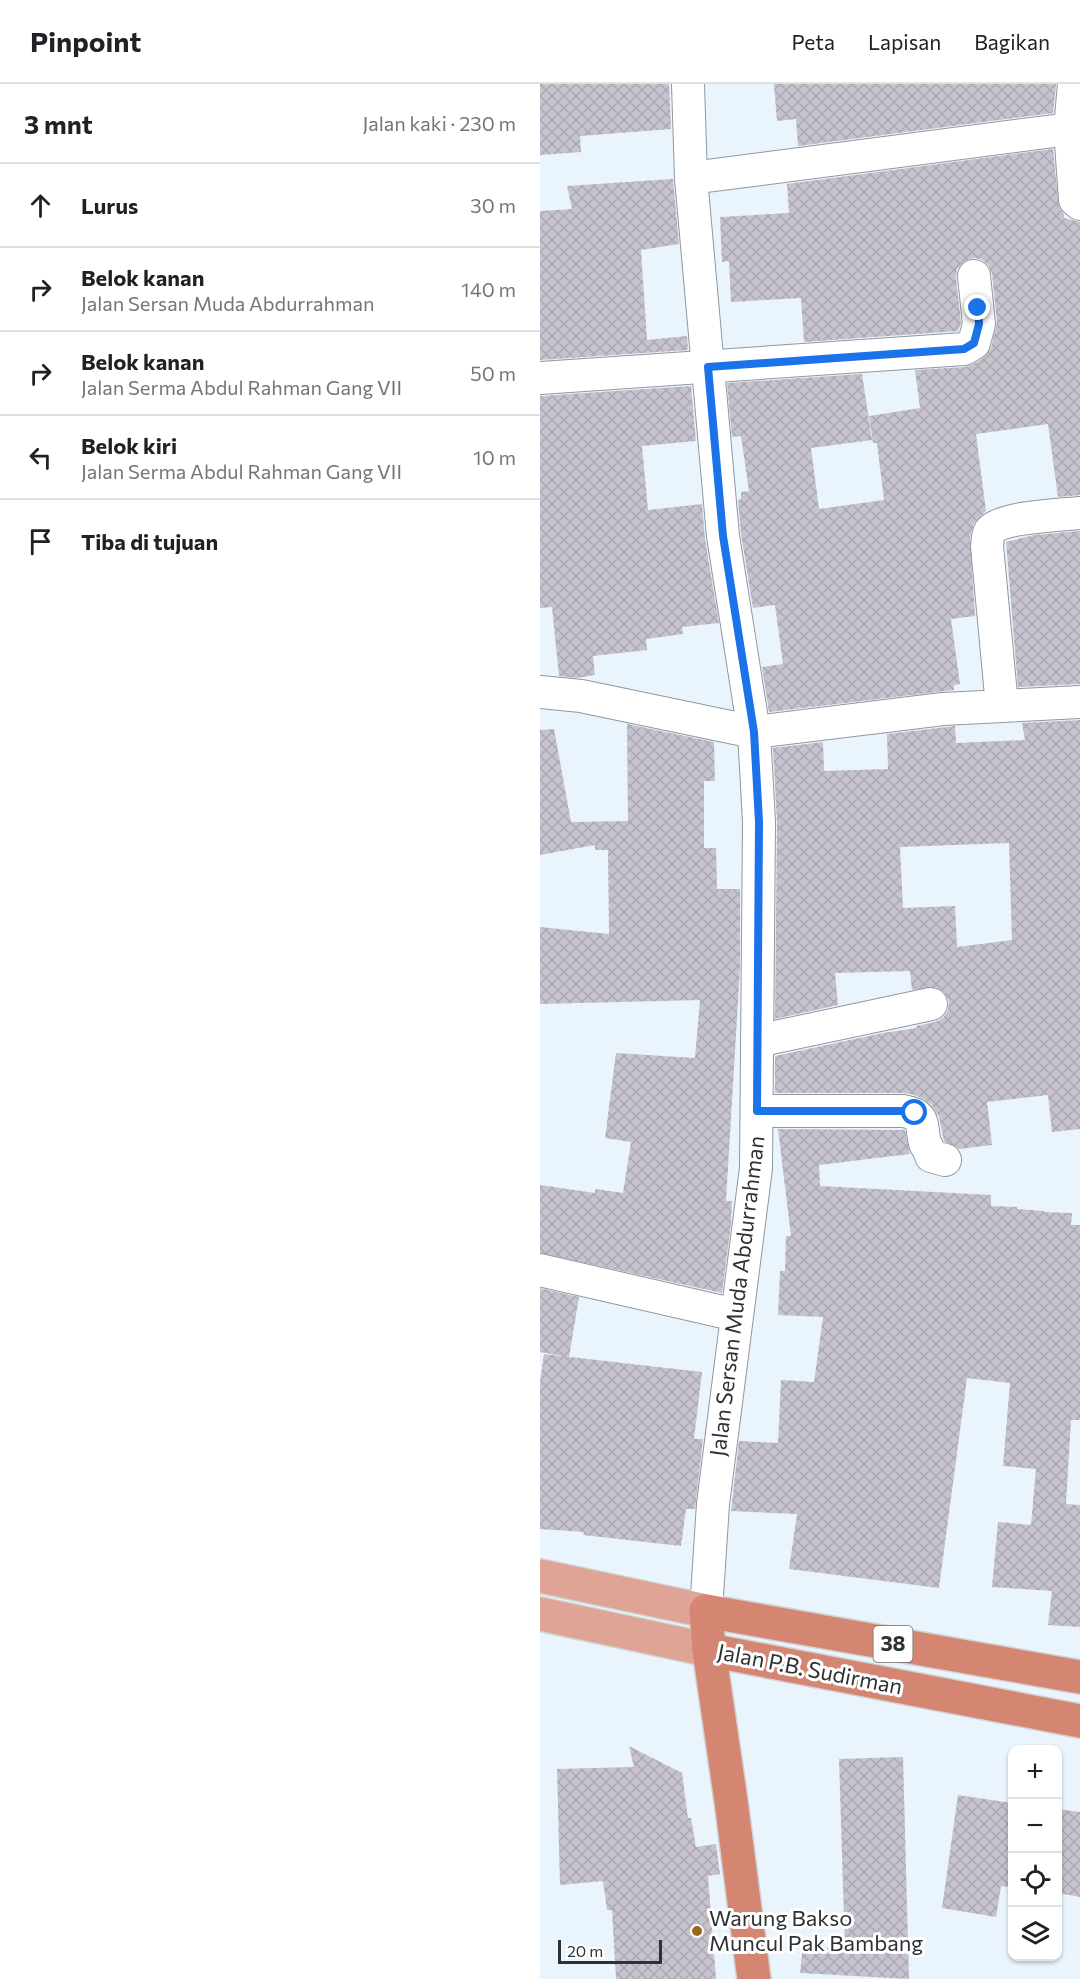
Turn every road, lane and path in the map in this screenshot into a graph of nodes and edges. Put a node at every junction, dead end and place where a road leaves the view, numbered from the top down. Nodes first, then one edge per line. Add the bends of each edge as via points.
1 (688, 84) edge
2 (1074, 84) edge
3 (1070, 129) junction
4 (691, 178) junction
5 (1080, 204) edge
6 (974, 276) dead end
7 (708, 367) junction
8 (540, 378) edge
9 (1080, 513) edge
10 (540, 692) edge
11 (1080, 702) edge
12 (1002, 706) junction
13 (754, 732) junction
14 (931, 1004) dead end
15 (757, 1041) junction
16 (757, 1111) junction
17 (945, 1160) dead end
18 (540, 1270) edge
19 (736, 1315) junction
20 (540, 1576) edge
21 (706, 1611) junction
22 (540, 1614) edge
23 (709, 1650) junction
24 (1080, 1677) edge
25 (1080, 1720) edge
26 (754, 1979) edge

1 - 4 street, Jalan Sersan Muda Abdurrahman
2 - 3 street
3 - 4 street
3 - 5 street via 1075,200
4 - 7 street, Jalan Sersan Muda Abdurrahman
6 - 7 street via 979,324 974,343 964,349
7 - 8 street
7 - 13 street, Jalan Sersan Muda Abdurrahman via 723,536
9 - 12 street via 1004,523 988,536
10 - 13 street via 581,696
11 - 12 street
12 - 13 street via 943,709
13 - 15 street, Jalan Sersan Muda Abdurrahman via 759,822
14 - 15 street
15 - 16 street, Jalan Sersan Muda Abdurrahman
16 - 17 street via 915,1113 922,1120 932,1156
16 - 19 street, Jalan Sersan Muda Abdurrahman via 756,1168
18 - 19 street
19 - 21 street, Jalan Sersan Muda Abdurrahman via 713,1504
20 - 21 main road, Jalan P.B. Sudirman
21 - 23 highway
21 - 24 highway, Jalan P.B. Sudirman / 38
22 - 23 main road, Jalan P.B. Sudirman
23 - 25 highway, Jalan P.B. Sudirman / 38
23 - 26 highway

